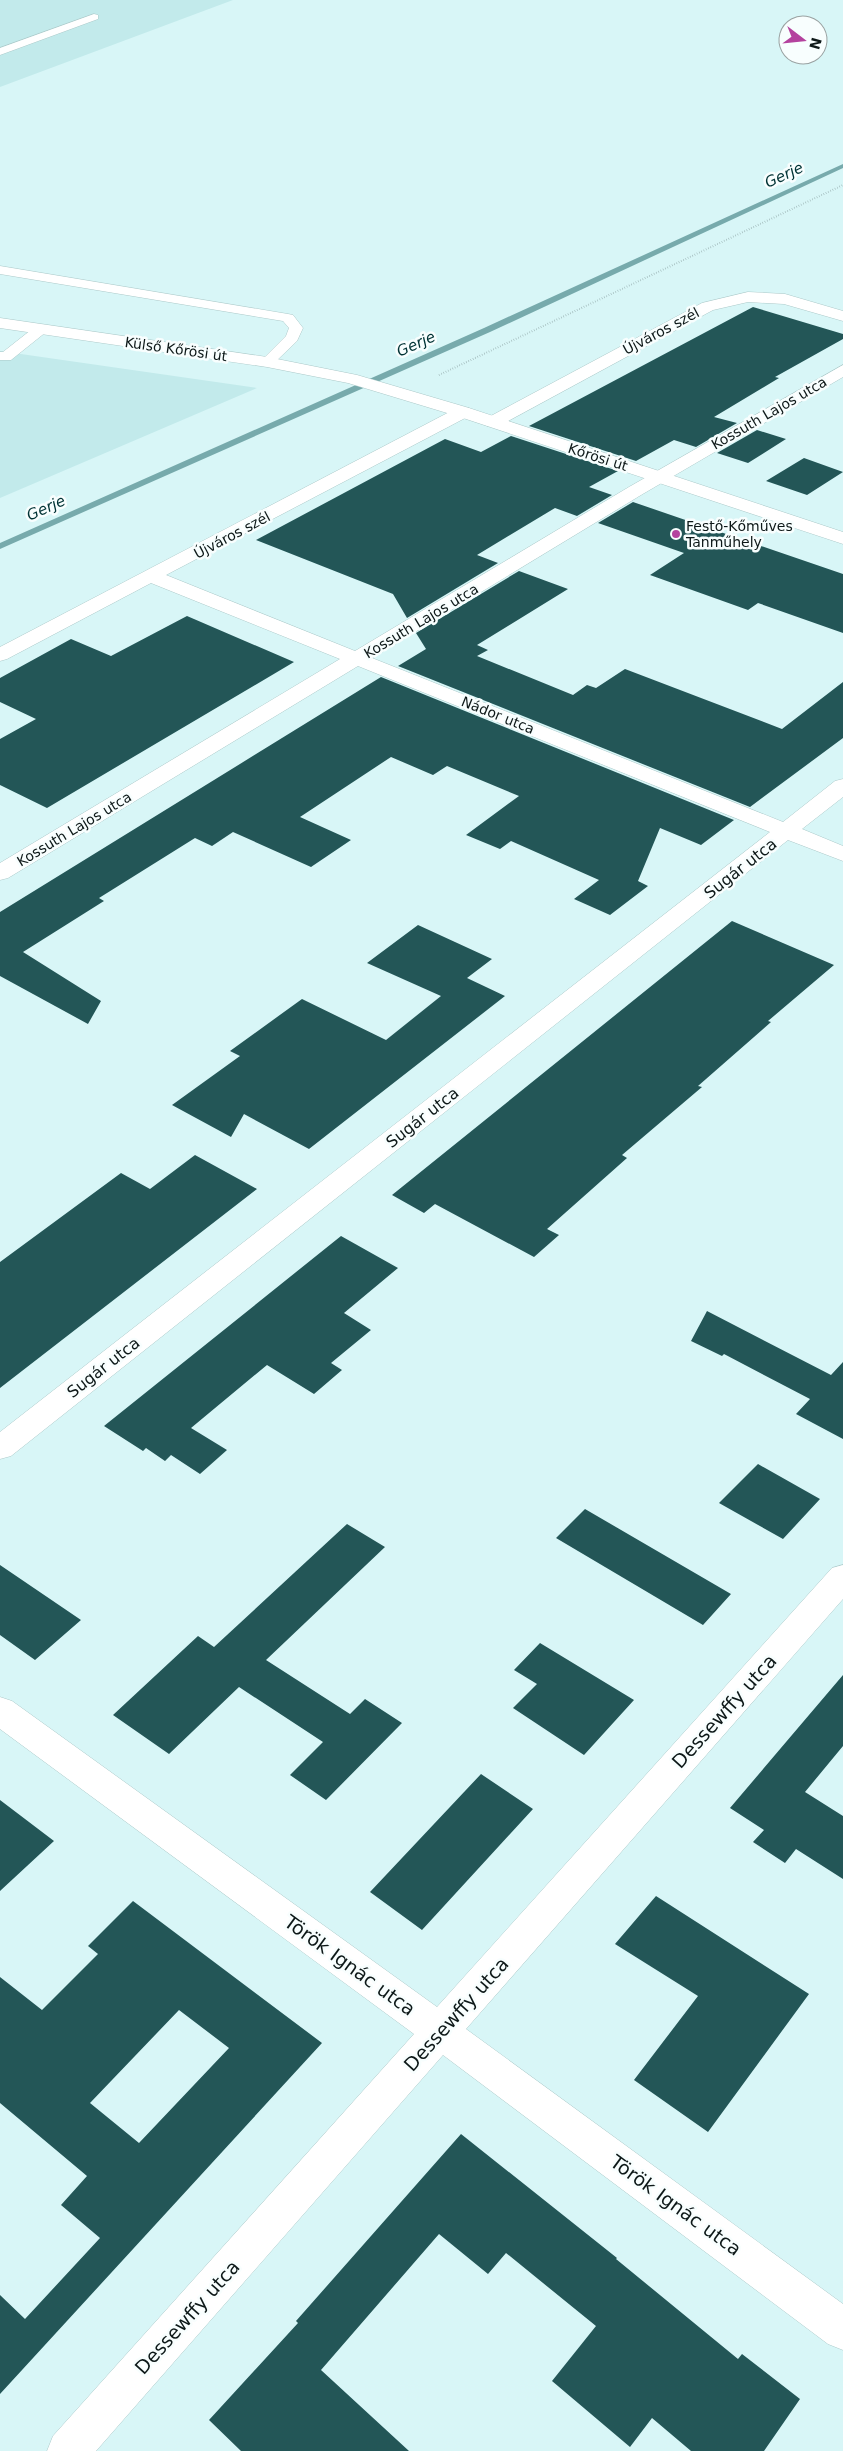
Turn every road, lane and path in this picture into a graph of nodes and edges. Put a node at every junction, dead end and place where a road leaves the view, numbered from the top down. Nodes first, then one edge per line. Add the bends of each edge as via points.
1 (94, 17) dead end
2 (0, 52) edge
3 (843, 185) edge
4 (0, 270) edge
5 (843, 316) edge
6 (0, 323) edge
7 (41, 329) junction
8 (0, 356) edge
9 (267, 362) junction
10 (843, 370) edge
11 (351, 379) joint
12 (395, 390) junction
13 (462, 412) junction
14 (493, 422) junction
15 (658, 477) junction
16 (843, 538) edge
17 (153, 577) junction
18 (0, 655) edge
19 (358, 659) junction
20 (843, 786) edge
21 (786, 832) junction
22 (843, 854) edge
23 (0, 873) edge
24 (0, 1448) edge
25 (843, 1577) edge
26 (0, 1711) edge
27 (440, 2031) junction
28 (843, 2329) edge
29 (68, 2451) edge

1 - 2 lane
3 - 12 path
4 - 9 lane via 288,318 296,328 292,338
5 - 14 street, Újváros szél via 785,299 748,297 708,306
6 - 7 street, Külső Kőrösi út
7 - 8 lane via 6,357
7 - 9 street, Külső Kőrösi út
9 - 11 street, Külső Kőrösi út
10 - 15 street, Kossuth Lajos utca
11 - 12 street, Kőrösi út
12 - 13 street, Kőrösi út
13 - 14 street, Kőrösi út
13 - 17 street, Újváros szél
14 - 15 street, Kőrösi út
15 - 16 street, Kőrösi út
15 - 19 street, Kossuth Lajos utca
17 - 18 street, Újváros szél
17 - 19 street, Nádor utca
19 - 21 street, Nádor utca
19 - 23 street, Kossuth Lajos utca
20 - 21 street, Sugár utca
21 - 22 street, Nádor utca
21 - 24 street, Sugár utca
25 - 27 street, Dessewffy utca
26 - 27 street, Török Ignác utca
27 - 28 street, Török Ignác utca
27 - 29 street, Dessewffy utca

